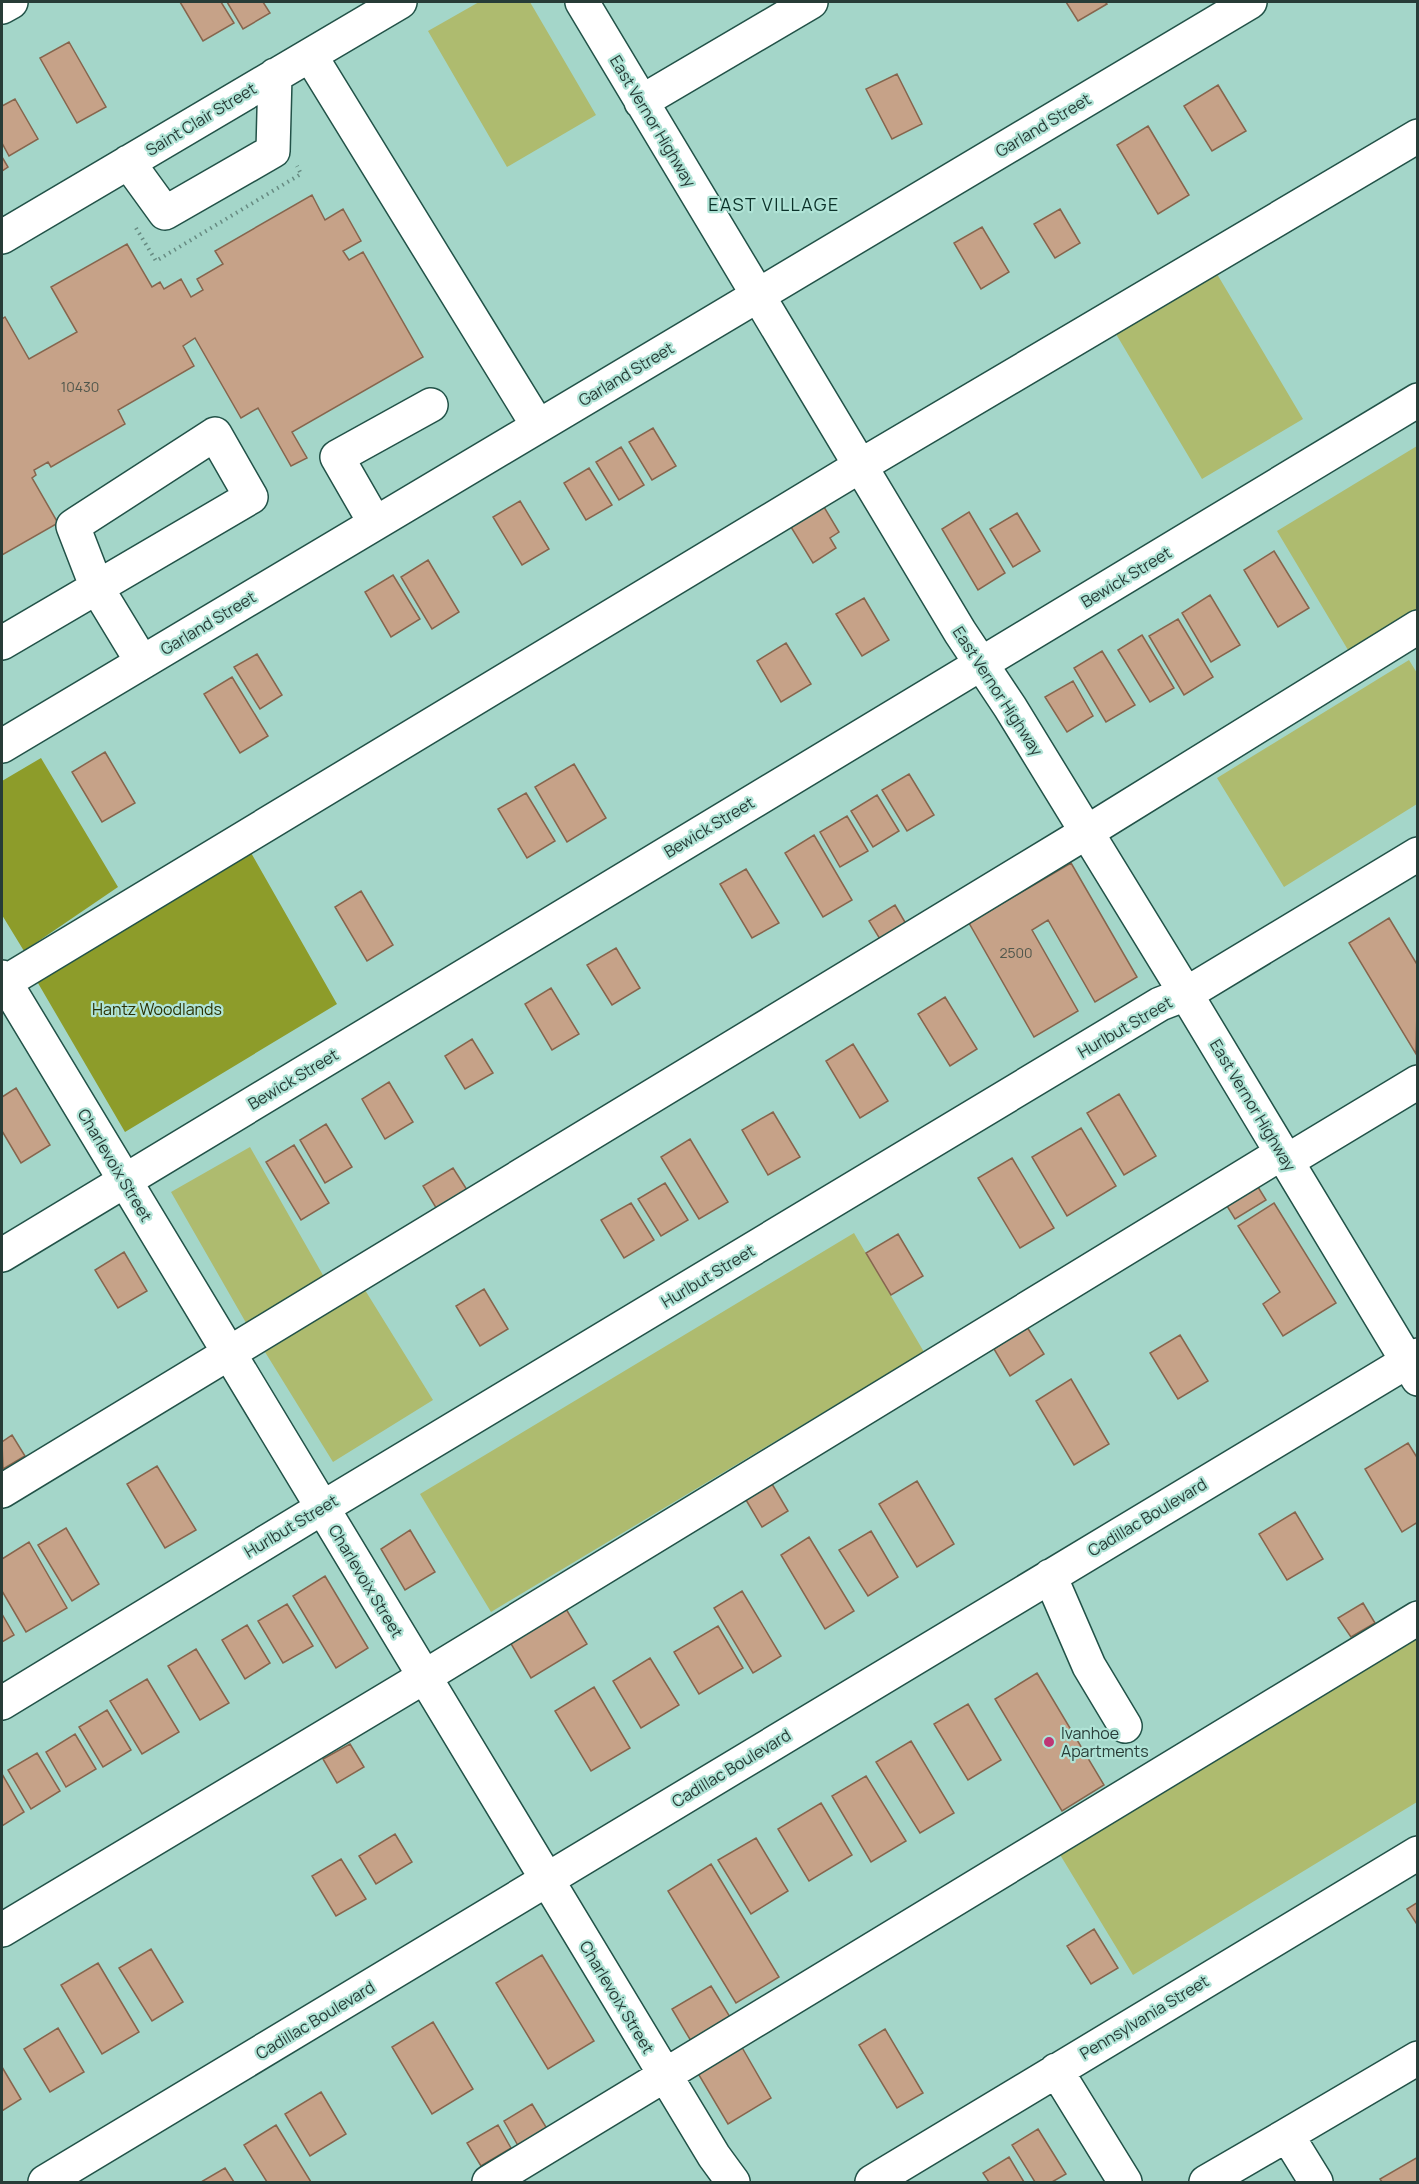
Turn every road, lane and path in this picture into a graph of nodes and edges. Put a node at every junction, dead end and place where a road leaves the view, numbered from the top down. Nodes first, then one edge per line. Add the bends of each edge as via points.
1 (11, 2) edge
2 (400, 2) edge
3 (582, 2) edge
4 (811, 2) edge
5 (1250, 2) edge
6 (2, 7) edge
7 (310, 54) junction
8 (275, 75) junction
9 (641, 102) junction
10 (1418, 136) edge
11 (128, 162) junction
12 (2, 237) edge
13 (758, 295) junction
14 (1418, 400) edge
15 (430, 405) dead end
16 (538, 426) junction
17 (860, 466) junction
18 (375, 523) junction
19 (97, 588) junction
20 (1418, 627) edge
21 (2, 643) edge
22 (142, 662) junction
23 (981, 664) junction
24 (2, 746) edge
25 (1087, 832) junction
26 (1418, 854) edge
27 (3, 981) edge
28 (1186, 994) junction
29 (1418, 1082) edge
30 (1285, 1157) junction
31 (124, 1181) junction
32 (2, 1255) edge
33 (229, 1354) junction
34 (1414, 1365) edge
35 (2, 1491) edge
36 (322, 1508) junction
37 (1050, 1576) junction
38 (1418, 1618) edge
39 (424, 1677) junction
40 (2, 1703) edge
41 (1125, 1726) dead end
42 (1418, 1853) edge
43 (546, 1880) junction
44 (2, 1930) edge
45 (1418, 2058) edge
46 (1056, 2070) junction
47 (666, 2077) junction
48 (1287, 2135) junction
49 (45, 2182) edge
50 (489, 2182) edge
51 (733, 2182) edge
52 (872, 2182) edge
53 (1125, 2182) edge
54 (1206, 2182) edge
55 (1316, 2182) edge

1 - 6 street
2 - 7 street, Saint Clair Street
3 - 9 street, East Vernor Highway
4 - 9 street
5 - 13 street, Garland Street
7 - 8 street, Saint Clair Street
7 - 16 street
8 - 11 street, Saint Clair Street
8 - 11 street via 273,151 165,213
9 - 13 street, East Vernor Highway
10 - 17 street
11 - 12 street, Saint Clair Street
13 - 16 street, Garland Street
13 - 17 street, East Vernor Highway
14 - 23 street, Bewick Street
15 - 18 street via 337,457
16 - 18 street, Garland Street
17 - 23 street, East Vernor Highway
17 - 27 street
18 - 22 street, Garland Street
19 - 19 street via 251,497 215,434 73,526
19 - 21 street
19 - 22 street
20 - 25 street
22 - 24 street, Garland Street
23 - 25 street, East Vernor Highway
23 - 31 street, Bewick Street
25 - 28 street, East Vernor Highway
25 - 33 street
26 - 28 street, Hurlbut Street
27 - 31 street, Charlevoix Street
28 - 30 street, East Vernor Highway
28 - 36 street, Hurlbut Street via 1160,1004
29 - 30 street
30 - 34 street, East Vernor Highway
30 - 39 street
31 - 32 street, Bewick Street
31 - 33 street, Charlevoix Street
33 - 35 street
33 - 36 street, Charlevoix Street
34 - 37 street, Cadillac Boulevard
36 - 39 street, Charlevoix Street
36 - 40 street, Hurlbut Street
37 - 41 street via 1089,1666
37 - 43 street, Cadillac Boulevard
38 - 47 street
39 - 43 street, Charlevoix Street
39 - 44 street
42 - 46 street, Pennsylvania Street
43 - 47 street, Charlevoix Street
43 - 49 street, Cadillac Boulevard
45 - 48 street
46 - 52 street, Pennsylvania Street
46 - 53 street
47 - 50 street
47 - 51 street, Charlevoix Street
48 - 54 street
48 - 55 street

